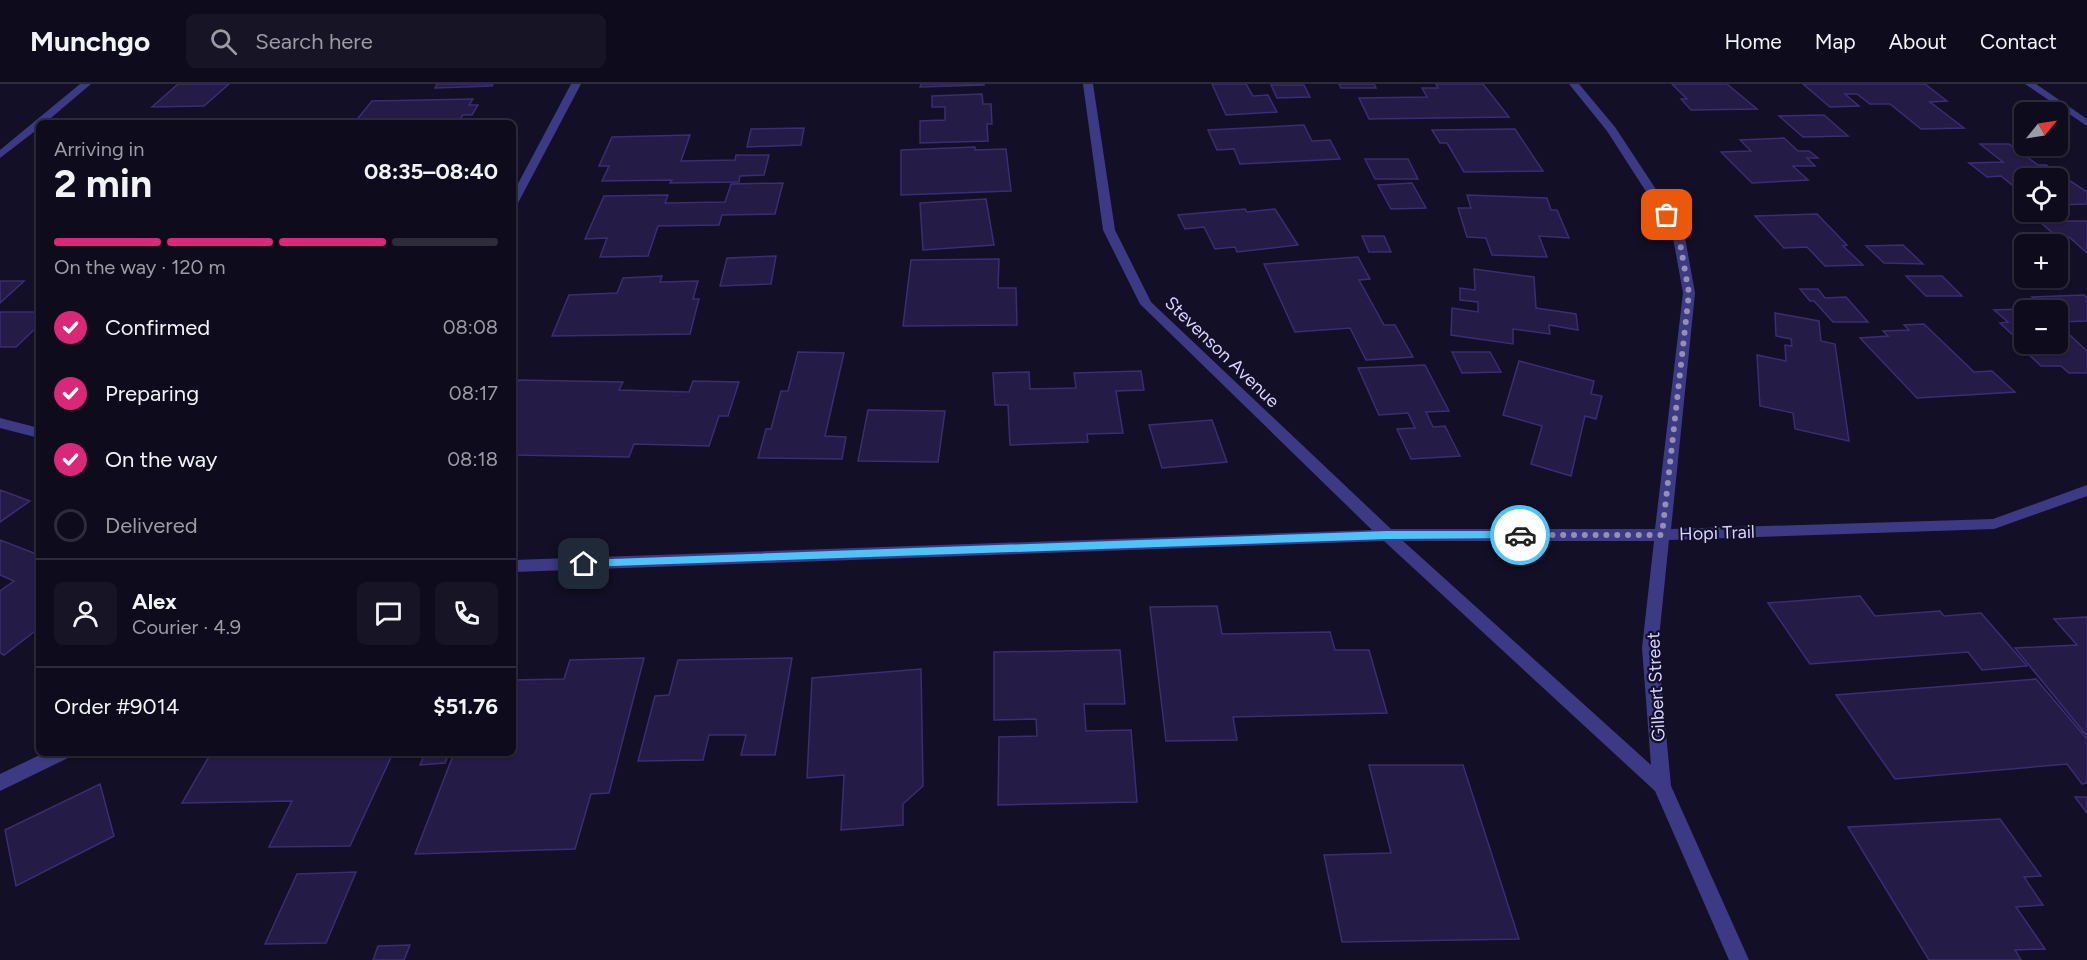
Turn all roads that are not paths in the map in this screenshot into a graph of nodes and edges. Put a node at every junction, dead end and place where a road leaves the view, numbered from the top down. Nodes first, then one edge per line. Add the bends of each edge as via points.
1 (86, 84) edge
2 (576, 84) edge
3 (1088, 84) edge
4 (1574, 84) edge
5 (2030, 84) edge
6 (42, 120) edge
7 (2087, 123) edge
8 (36, 125) edge
9 (0, 155) edge
10 (516, 196) edge
11 (0, 423) edge
12 (36, 432) edge
13 (2087, 490) edge
14 (1387, 535) junction
15 (1662, 535) junction
16 (516, 566) edge
17 (56, 756) edge
18 (0, 783) edge
19 (1662, 786) junction
20 (1739, 960) edge

1 - 6 street
2 - 10 street
3 - 14 street, Stevenson Avenue via 1109,230 1146,304
4 - 15 street, Gilbert Street via 1611,129 1678,232 1689,293
5 - 7 street
8 - 9 street
11 - 12 street
13 - 15 street, Hopi Trail via 1994,524
14 - 15 street, Hopi Trail
14 - 16 street, Hopi Trail
14 - 19 street, Gilbert Street
15 - 19 street, Gilbert Street via 1650,648
17 - 18 street
19 - 20 street, Gilbert Street

